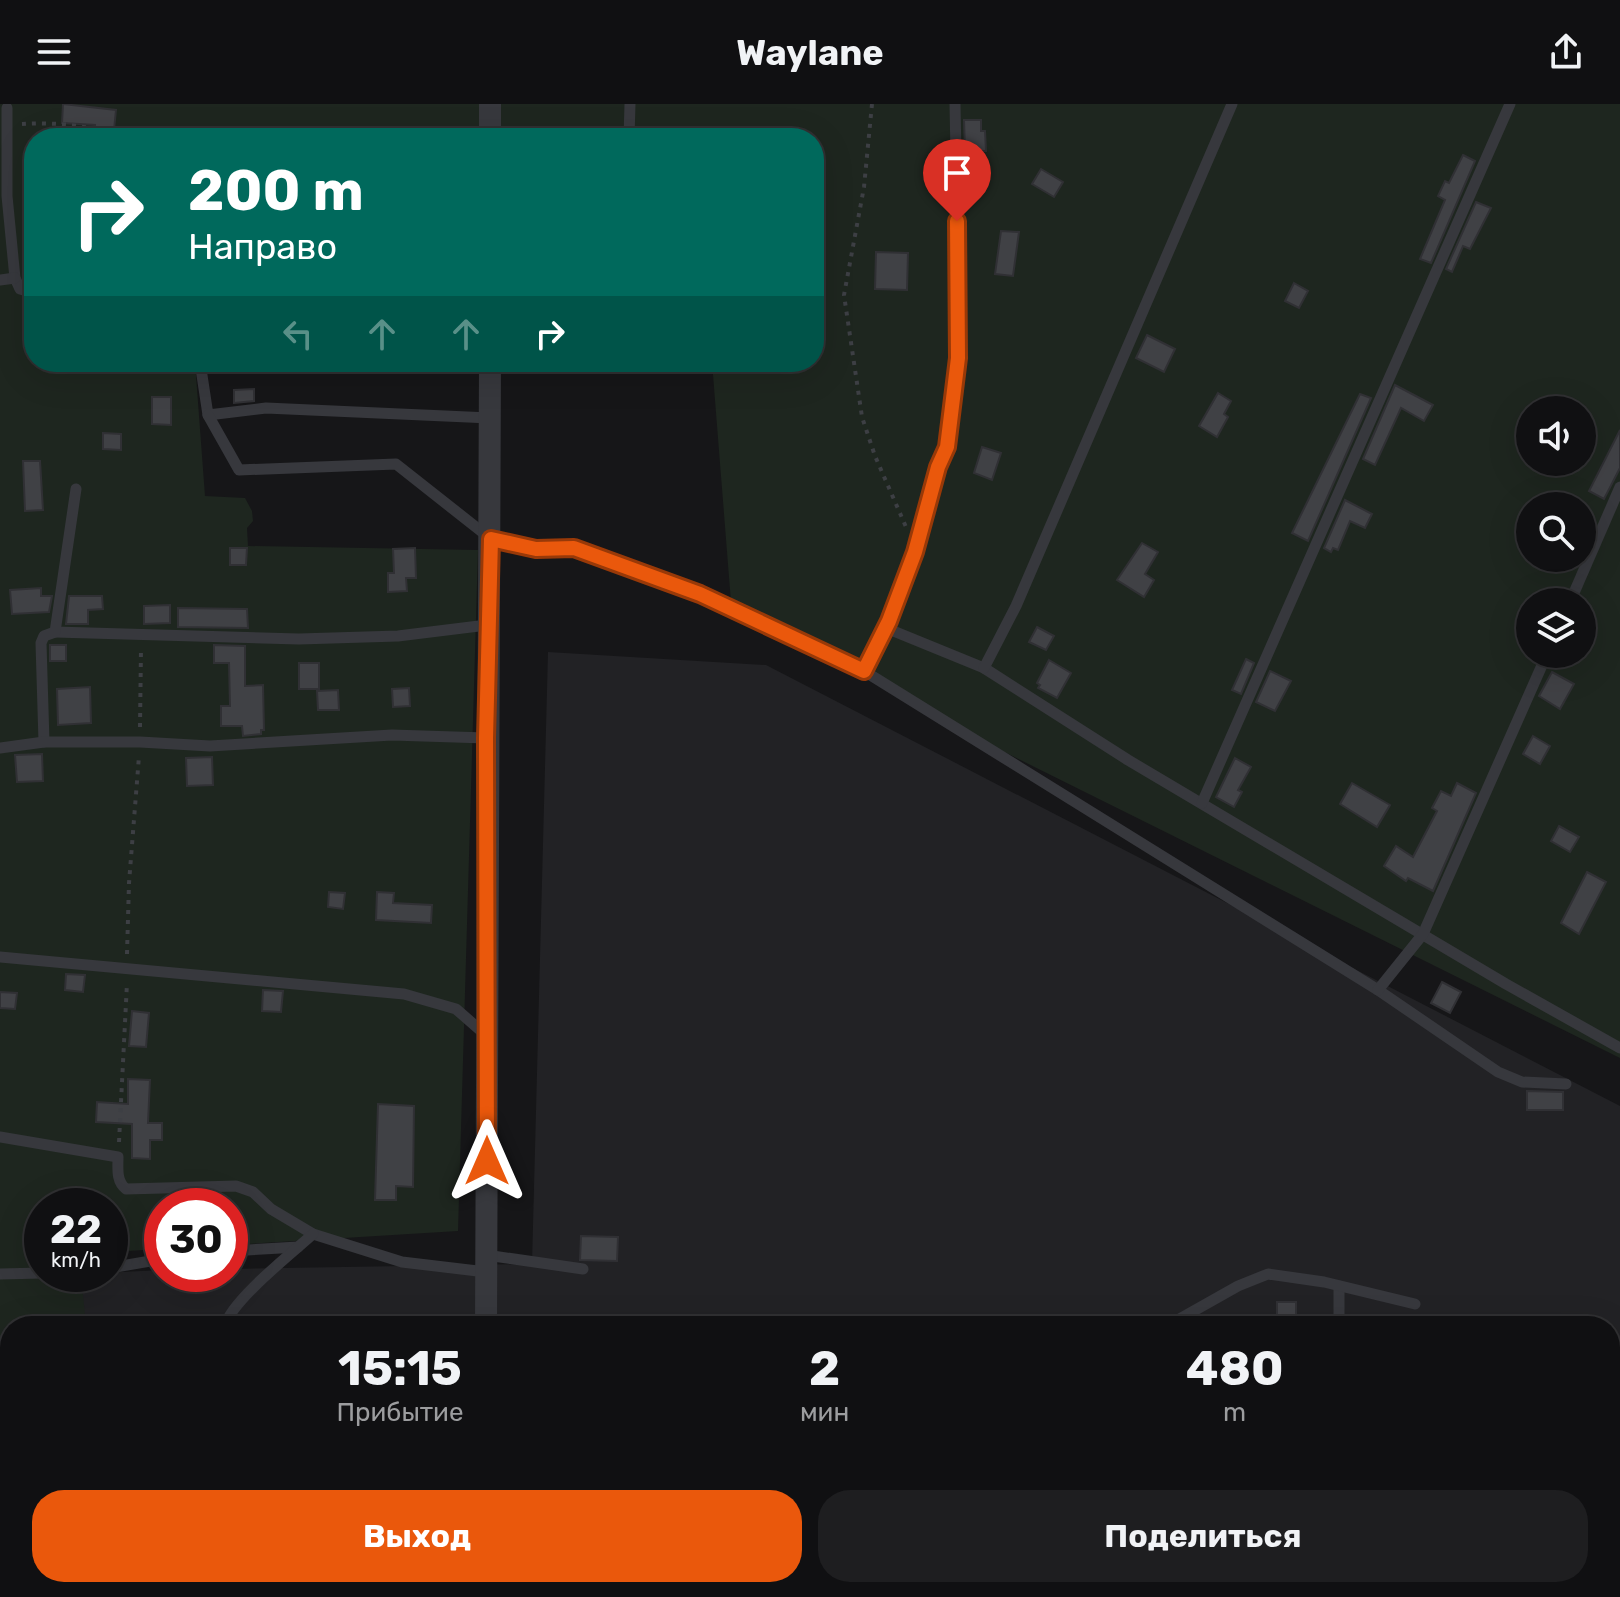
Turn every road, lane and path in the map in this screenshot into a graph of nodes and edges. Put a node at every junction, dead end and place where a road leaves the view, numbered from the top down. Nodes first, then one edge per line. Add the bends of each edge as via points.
1 (490, 104) edge
2 (630, 104) edge
3 (872, 104) edge
4 (955, 104) edge
5 (1232, 104) edge
6 (1510, 104) edge
7 (7, 108) dead end
8 (8, 124) junction
9 (81, 128) edge
10 (490, 128) edge
11 (629, 128) edge
12 (15, 278) junction
13 (0, 280) edge
14 (24, 290) edge
15 (202, 372) edge
16 (490, 372) edge
17 (208, 415) junction
18 (490, 418) junction
19 (1620, 487) edge
20 (76, 489) dead end
21 (491, 539) junction
22 (915, 552) junction
23 (1576, 588) edge
24 (487, 625) junction
25 (886, 628) junction
26 (55, 632) junction
27 (141, 633) junction
28 (984, 668) junction
29 (1541, 668) edge
30 (864, 671) junction
31 (486, 738) junction
32 (44, 742) junction
33 (140, 742) junction
34 (0, 748) edge
35 (1202, 803) junction
36 (1423, 934) junction
37 (0, 957) edge
38 (127, 969) junction
39 (1378, 990) junction
40 (488, 1036) junction
41 (1620, 1048) edge
42 (1566, 1084) dead end
43 (0, 1137) edge
44 (118, 1157) junction
45 (313, 1234) junction
46 (298, 1247) junction
47 (248, 1250) edge
48 (486, 1264) junction
49 (583, 1269) dead end
50 (24, 1273) edge
51 (0, 1274) edge
52 (1339, 1286) junction
53 (1415, 1304) dead end
54 (229, 1316) edge
55 (486, 1316) edge
56 (1185, 1316) edge
57 (1339, 1316) edge

1 - 10 street
2 - 11 lane
3 - 22 path via 864,187 844,295 862,417
4 - 22 lane via 958,358 947,447
5 - 28 lane via 1016,606
6 - 35 lane
7 - 8 lane
8 - 9 path
8 - 12 lane via 7,196
12 - 13 lane
12 - 14 lane
15 - 17 lane
16 - 18 street
17 - 18 lane via 266,408
17 - 21 lane via 239,470 396,464
18 - 21 street
19 - 23 lane
20 - 26 lane
21 - 24 street
21 - 30 lane via 536,549 574,548 700,594
22 - 25 lane
24 - 27 lane via 383,637 299,639
24 - 31 street
25 - 28 lane
25 - 30 lane
26 - 27 lane
26 - 32 lane via 41,643
27 - 33 path
28 - 35 lane
29 - 36 lane
30 - 39 lane
31 - 33 lane via 392,735 235,746
31 - 40 street
32 - 33 lane
32 - 34 lane
33 - 38 path
35 - 36 lane
36 - 39 lane
36 - 41 lane
37 - 38 lane
38 - 40 lane via 404,994 456,1009
38 - 44 path
39 - 42 lane via 1498,1072 1522,1082
40 - 48 street
43 - 44 lane
44 - 45 lane via 118,1176 126,1189 236,1186
45 - 46 lane
45 - 48 lane via 402,1262
46 - 47 lane
46 - 54 lane
48 - 49 lane
48 - 55 street
50 - 51 lane
52 - 53 lane
52 - 56 lane via 1268,1274
52 - 57 lane

